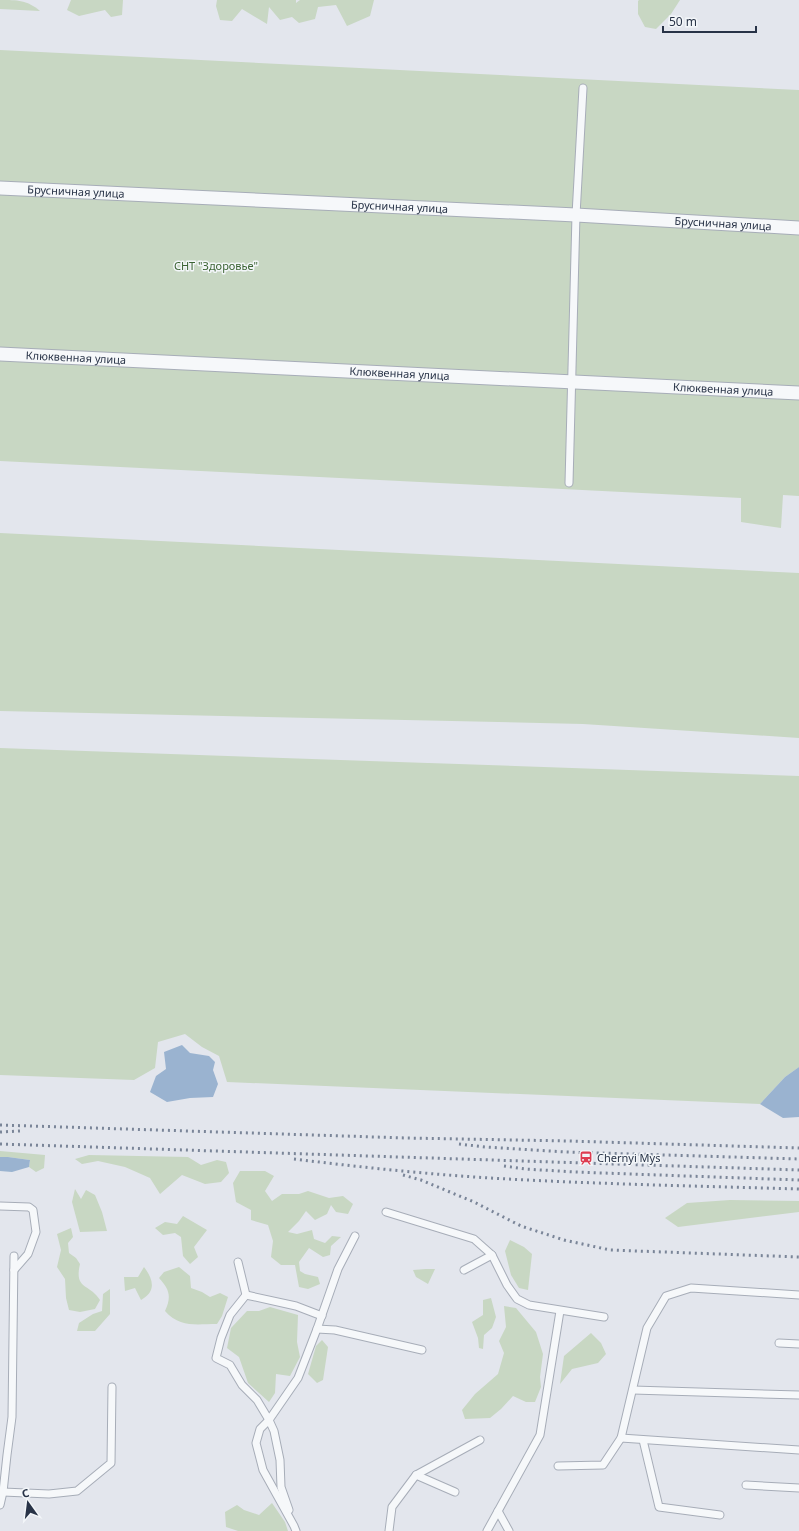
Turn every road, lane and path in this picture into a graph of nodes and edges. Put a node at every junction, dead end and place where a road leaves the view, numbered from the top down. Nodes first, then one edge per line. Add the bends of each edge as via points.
1 (583, 88) dead end
2 (0, 188) edge
3 (576, 215) junction
4 (799, 228) edge
5 (0, 354) edge
6 (571, 382) junction
7 (799, 393) edge
8 (569, 483) dead end
9 (0, 1206) edge
10 (386, 1212) dead end
11 (355, 1236) dead end
12 (492, 1255) junction
13 (14, 1256) dead end
14 (238, 1262) dead end
15 (14, 1270) junction
16 (464, 1270) dead end
17 (246, 1295) junction
18 (799, 1295) edge
19 (560, 1310) junction
20 (322, 1316) junction
21 (604, 1317) dead end
22 (317, 1329) junction
23 (779, 1343) dead end
24 (799, 1344) edge
25 (422, 1350) dead end
26 (112, 1387) dead end
27 (633, 1390) junction
28 (799, 1395) edge
29 (269, 1420) junction
30 (621, 1438) junction
31 (480, 1440) dead end
32 (643, 1440) junction
33 (799, 1450) edge
34 (558, 1466) dead end
35 (3, 1468) edge
36 (416, 1475) junction
37 (746, 1485) dead end
38 (799, 1488) edge
39 (3, 1492) junction
40 (455, 1492) dead end
41 (0, 1506) edge
42 (498, 1510) junction
43 (720, 1515) dead end
44 (295, 1528) edge
45 (389, 1531) edge
46 (487, 1531) edge
47 (509, 1531) edge

1 - 3 lane
2 - 3 street, Брусничная улица
3 - 4 street, Брусничная улица
3 - 6 lane
5 - 6 street, Клюквенная улица
6 - 7 street, Клюквенная улица
6 - 8 lane
9 - 15 lane via 29,1207 33,1210 36,1232 28,1254
10 - 12 lane via 474,1240
11 - 20 lane via 338,1269
12 - 16 lane
12 - 19 lane via 517,1299 529,1305
13 - 15 lane
14 - 17 lane
15 - 35 lane via 12,1417
17 - 20 lane via 296,1306
17 - 29 lane via 230,1315 216,1358 230,1365
18 - 27 lane via 691,1288 666,1296 647,1328
19 - 21 lane
19 - 42 lane via 540,1435
20 - 22 lane
22 - 25 lane via 335,1330
22 - 29 lane via 298,1378
23 - 24 lane
26 - 39 lane via 111,1463 76,1491 49,1494
27 - 28 lane
27 - 30 lane
29 - 44 lane via 278,1453 281,1487
29 - 44 lane via 260,1429 256,1443 263,1470
30 - 32 lane
30 - 34 lane via 603,1465
31 - 36 lane
32 - 33 lane
32 - 43 lane via 659,1507
35 - 39 lane
36 - 40 lane
36 - 45 lane via 392,1507
37 - 38 lane
39 - 41 lane
42 - 46 lane
42 - 47 lane

